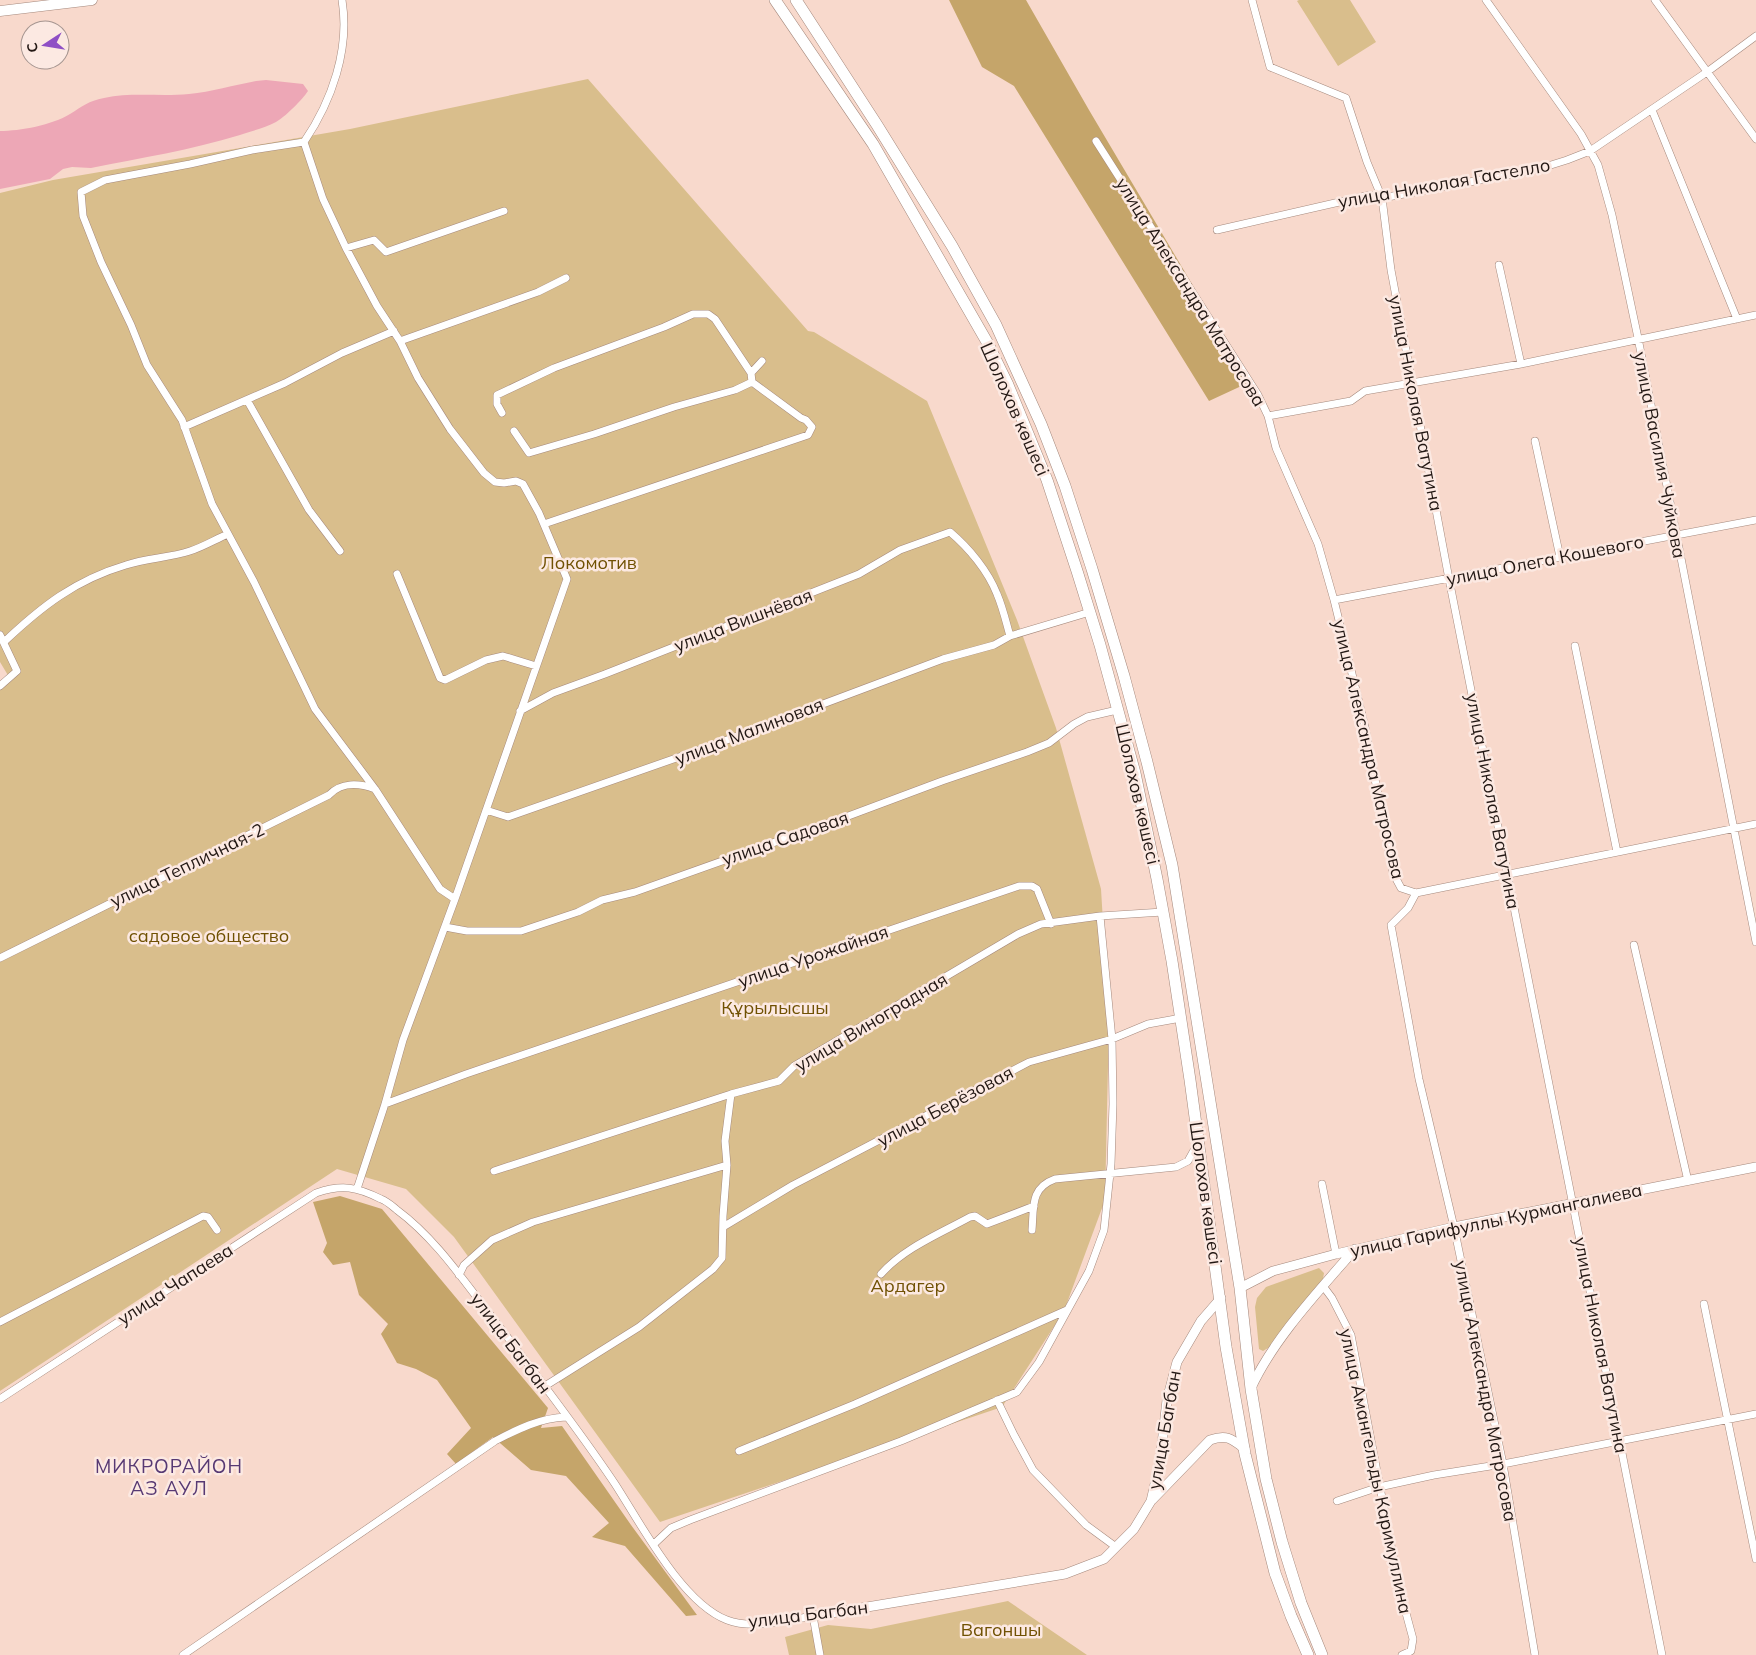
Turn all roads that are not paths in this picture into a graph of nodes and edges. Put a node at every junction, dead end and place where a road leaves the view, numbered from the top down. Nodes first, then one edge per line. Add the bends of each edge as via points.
1 (92, 0) edge
2 (342, 0) edge
3 (775, 0) edge
4 (796, 0) edge
5 (802, 0) edge
6 (1252, 0) edge
7 (1486, 0) edge
8 (1655, 0) edge
9 (0, 11) edge
10 (812, 25) junction
11 (1756, 36) edge
12 (1707, 72) junction
13 (1652, 110) junction
14 (1756, 139) edge
15 (1096, 141) dead end
16 (304, 142) junction
17 (1590, 151) junction
18 (1382, 198) junction
19 (504, 211) dead end
20 (1217, 230) dead end
21 (346, 248) junction
22 (1499, 265) dead end
23 (566, 278) dead end
24 (1756, 315) edge
25 (1736, 319) junction
26 (394, 331) junction
27 (1638, 338) junction
28 (400, 341) junction
29 (762, 360) dead end
30 (1521, 364) junction
31 (751, 373) junction
32 (752, 382) junction
33 (1414, 382) junction
34 (247, 400) junction
35 (502, 414) dead end
36 (1268, 416) junction
37 (184, 427) junction
38 (514, 431) dead end
39 (1535, 441) dead end
40 (1756, 520) edge
41 (544, 524) junction
42 (228, 534) junction
43 (1675, 535) junction
44 (340, 551) dead end
45 (1560, 556) junction
46 (397, 574) dead end
47 (1449, 579) junction
48 (1334, 600) junction
49 (1090, 612) junction
50 (1010, 636) junction
51 (2, 639) edge
52 (1575, 646) dead end
53 (536, 666) junction
54 (0, 686) edge
55 (1118, 710) junction
56 (520, 711) junction
57 (375, 790) junction
58 (486, 810) junction
59 (1756, 824) edge
60 (1734, 828) junction
61 (1617, 852) junction
62 (1507, 875) junction
63 (1416, 893) junction
64 (455, 899) junction
65 (1163, 912) junction
66 (1100, 916) junction
67 (1051, 924) junction
68 (445, 927) junction
69 (1756, 942) edge
70 (1634, 945) dead end
71 (0, 958) edge
72 (1181, 1018) junction
73 (1112, 1040) junction
74 (731, 1094) junction
75 (385, 1104) junction
76 (1198, 1142) junction
77 (727, 1165) junction
78 (1756, 1167) edge
79 (494, 1171) dead end
80 (1110, 1174) junction
81 (1688, 1181) junction
82 (1322, 1184) dead end
83 (356, 1189) junction
84 (1572, 1203) junction
85 (1034, 1206) junction
86 (1454, 1227) junction
87 (724, 1228) junction
88 (217, 1230) dead end
89 (1032, 1230) dead end
90 (1356, 1249) junction
91 (1336, 1254) junction
92 (881, 1274) dead end
93 (459, 1275) junction
94 (1323, 1286) junction
95 (1240, 1288) junction
96 (1221, 1298) junction
97 (1704, 1304) dead end
98 (1067, 1310) junction
99 (0, 1322) edge
100 (545, 1386) junction
101 (1251, 1389) junction
102 (0, 1399) edge
103 (997, 1400) junction
104 (1756, 1414) edge
105 (566, 1416) junction
106 (1729, 1420) junction
107 (1620, 1442) junction
108 (1245, 1449) junction
109 (739, 1451) dead end
110 (1502, 1464) junction
111 (1379, 1487) junction
112 (1151, 1501) junction
113 (1337, 1501) dead end
114 (654, 1544) junction
115 (1116, 1546) junction
116 (1756, 1559) edge
117 (813, 1616) junction
118 (183, 1655) edge
119 (820, 1655) edge
120 (1308, 1655) edge
121 (1322, 1655) edge
122 (1402, 1655) edge
123 (1535, 1655) edge
124 (1662, 1655) edge

1 - 9 main road
2 - 16 street via 345,18 343,50 316,124
3 - 49 highway, Шолохов көшесі via 873,144 990,348 1047,480
4 - 10 highway, Шолохов көшесі
5 - 10 main road
6 - 18 street, улица Николая Ватутина via 1270,67 1346,98
7 - 17 street, улица Василия Чуйкова
8 - 12 street
10 - 95 highway, Шолохов көшесі via 952,246 996,325 1042,424 1065,486 1124,676 1172,865
11 - 12 street, улица Николая Гастелло
12 - 13 street, улица Николая Гастелло
12 - 14 street
13 - 17 street, улица Николая Гастелло
13 - 25 street
15 - 36 street, улица Александра Матросова via 1258,395
16 - 21 street via 323,199
16 - 37 street via 105,180 81,192 83,216 101,262 147,365
17 - 18 street, улица Николая Гастелло via 1535,170
17 - 27 street, улица Василия Чуйкова via 1598,165 1612,215
18 - 20 street, улица Николая Гастелло via 1370,194
18 - 33 street, улица Николая Ватутина
19 - 21 street via 386,252 374,240
21 - 26 street
22 - 30 street
23 - 28 street via 538,292
24 - 25 street
25 - 27 street
26 - 28 street
26 - 34 street
27 - 30 street
27 - 43 street, улица Василия Чуйкова
28 - 41 street via 418,378 450,429 484,473 495,482 523,484
29 - 31 street
30 - 33 street
31 - 32 street
31 - 35 street via 715,319 708,314 693,314 554,368 497,395
32 - 38 street via 529,453
32 - 41 street via 806,420 812,427 808,435
33 - 36 street via 1365,391 1351,401
33 - 47 street, улица Николая Ватутина
34 - 37 street
34 - 44 street via 309,510
36 - 48 street, улица Александра Матросова via 1276,448 1318,544
37 - 42 street via 212,504
39 - 45 street
40 - 43 street, улица Олега Кошевого
41 - 53 street via 567,579
42 - 51 street via 190,551 126,565 85,581 56,597
42 - 57 street via 315,709
43 - 45 street, улица Олега Кошевого
43 - 60 street, улица Василия Чуйкова
45 - 47 street, улица Олега Кошевого
46 - 53 street via 440,678 445,680 486,660 503,656
47 - 48 street, улица Олега Кошевого
47 - 62 street, улица Николая Ватутина
48 - 63 street, улица Александра Матросова via 1393,873 1401,888
49 - 50 street, улица Малиновая
49 - 55 highway, Шолохов көшесі
50 - 56 street, улица Вишнёвая via 997,593 962,542 950,532 900,550 859,574 553,693
50 - 58 street, улица Малиновая via 994,645 942,660 508,817
51 - 54 street via 17,671
52 - 61 street
53 - 56 street
55 - 65 highway, Шолохов көшесі via 1146,822
55 - 68 street, улица Садовая via 1087,717 1049,743 1027,752 521,931 467,931
56 - 58 street
57 - 64 street via 440,889
57 - 71 street, улица Тепличная-2 via 361,784 336,788 329,795
58 - 64 street
59 - 60 street
60 - 61 street
60 - 69 street, улица Василия Чуйкова
61 - 62 street
62 - 63 street
62 - 84 street, улица Николая Ватутина
63 - 86 street, улица Александра Матросова via 1408,908 1391,925 1419,1079
64 - 68 street
65 - 66 street, улица Виноградная
65 - 72 highway, Шолохов көшесі
66 - 67 street, улица Виноградная
66 - 73 street
67 - 74 street, улица Виноградная via 1042,924 1010,939 794,1066 779,1081
67 - 75 street, улица Урожайная via 1037,889 1020,886
68 - 75 street via 403,1040
70 - 81 street
72 - 73 street, улица Берёзовая via 1148,1024
72 - 76 highway, Шолохов көшесі
73 - 80 street
73 - 87 street, улица Берёзовая via 1029,1062 793,1185
74 - 77 street via 725,1141
74 - 79 street, улица Виноградная
75 - 83 street
76 - 80 street via 1188,1161 1176,1167
76 - 96 highway, Шолохов көшесі
77 - 87 street
77 - 93 street via 533,1222 492,1240 464,1265
78 - 81 street, улица Гарифуллы Курмангалиева
80 - 85 street via 1045,1182 1035,1196
80 - 98 street via 1104,1230 1089,1272
81 - 84 street, улица Гарифуллы Курмангалиева
82 - 91 street
83 - 93 street, улица Багбан via 383,1199 408,1218
83 - 102 street, улица Чапаева via 331,1187 316,1193
84 - 86 street, улица Гарифуллы Курмангалиева
84 - 107 street, улица Николая Ватутина
85 - 89 street
85 - 92 street via 987,1224 975,1216 970,1218 910,1250
86 - 90 street, улица Гарифуллы Курмангалиева
86 - 110 street, улица Александра Матросова
87 - 100 street via 722,1258 713,1269 639,1327
88 - 99 street via 208,1217 203,1216
90 - 91 street, улица Гарифуллы Курмангалиева
90 - 94 street
91 - 95 street, улица Гарифуллы Курмангалиева via 1273,1271
93 - 100 street, улица Багбан
94 - 101 street via 1272,1350
94 - 111 street, улица Амангельды Каримуллина via 1351,1335
95 - 96 highway
95 - 101 highway, Шолохов көшесі
96 - 108 highway, Шолохов көшесі via 1226,1347
96 - 112 street, улица Багбан via 1201,1321 1176,1362
97 - 106 street
98 - 103 street via 1039,1362 1017,1392
98 - 109 street via 856,1404
100 - 105 street, улица Багбан
101 - 121 highway via 1266,1479 1282,1542
103 - 114 street via 901,1441 690,1520 671,1528
103 - 115 street via 1033,1470 1086,1525
104 - 106 street
105 - 114 street, улица Багбан
105 - 118 street via 522,1427 495,1441
106 - 107 street
106 - 116 street
107 - 110 street
107 - 124 street, улица Николая Ватутина
108 - 112 street via 1221,1436 1210,1440
108 - 120 highway, Шолохов көшесі via 1275,1573
110 - 111 street
110 - 123 street, улица Александра Матросова
111 - 113 street
111 - 122 street, улица Амангельды Каримуллина via 1413,1640 1411,1651
112 - 115 street, улица Багбан via 1134,1529
114 - 117 street, улица Багбан via 692,1594 728,1620 747,1624
115 - 117 street, улица Багбан via 1104,1559 1065,1574
117 - 119 street

